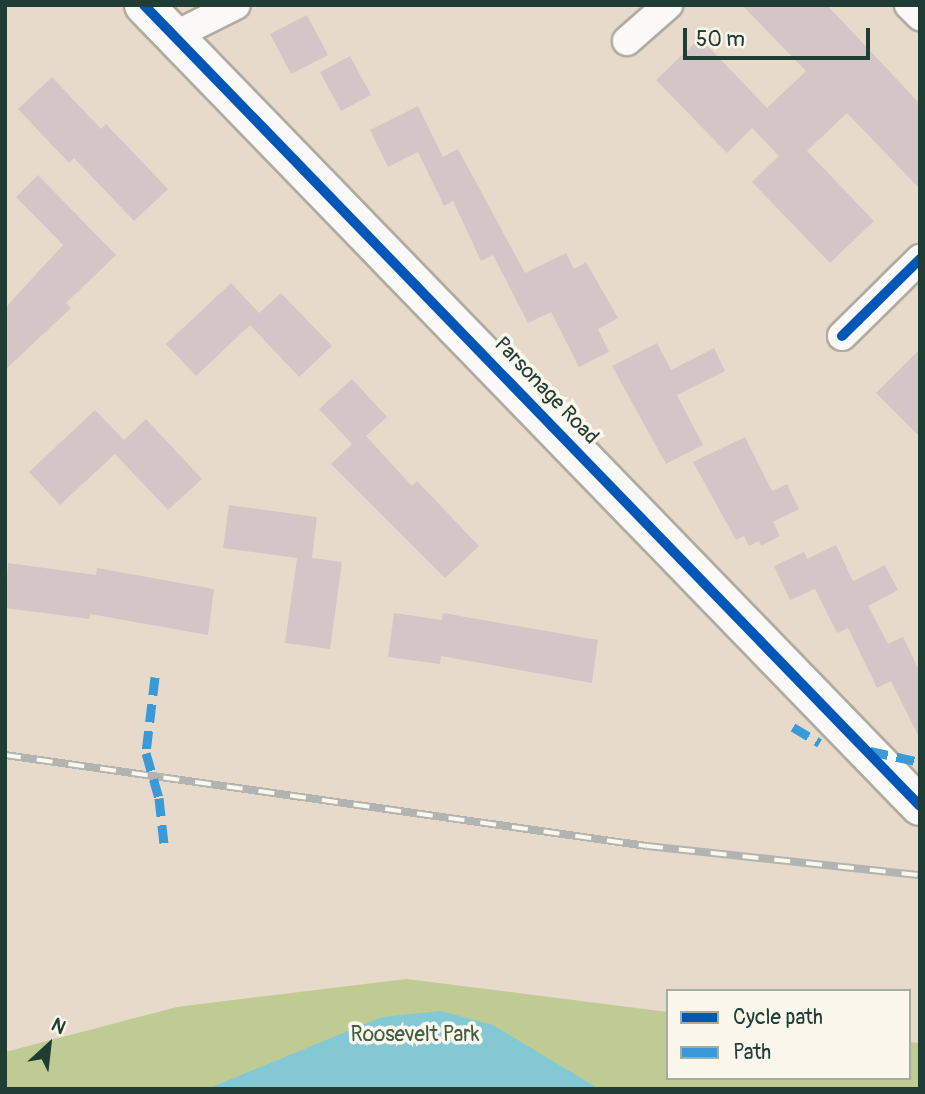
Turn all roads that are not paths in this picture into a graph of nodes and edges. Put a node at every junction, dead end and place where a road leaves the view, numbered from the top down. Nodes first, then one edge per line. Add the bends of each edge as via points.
1 (144, 5) edge
2 (236, 5) edge
3 (668, 5) edge
4 (909, 5) edge
5 (920, 16) edge
6 (174, 36) junction
7 (628, 41) dead end
8 (920, 259) edge
9 (842, 336) dead end
10 (920, 806) edge

1 - 6 street, Parsonage Road
2 - 6 street
3 - 7 street
4 - 5 street
6 - 10 street, Parsonage Road
8 - 9 street

